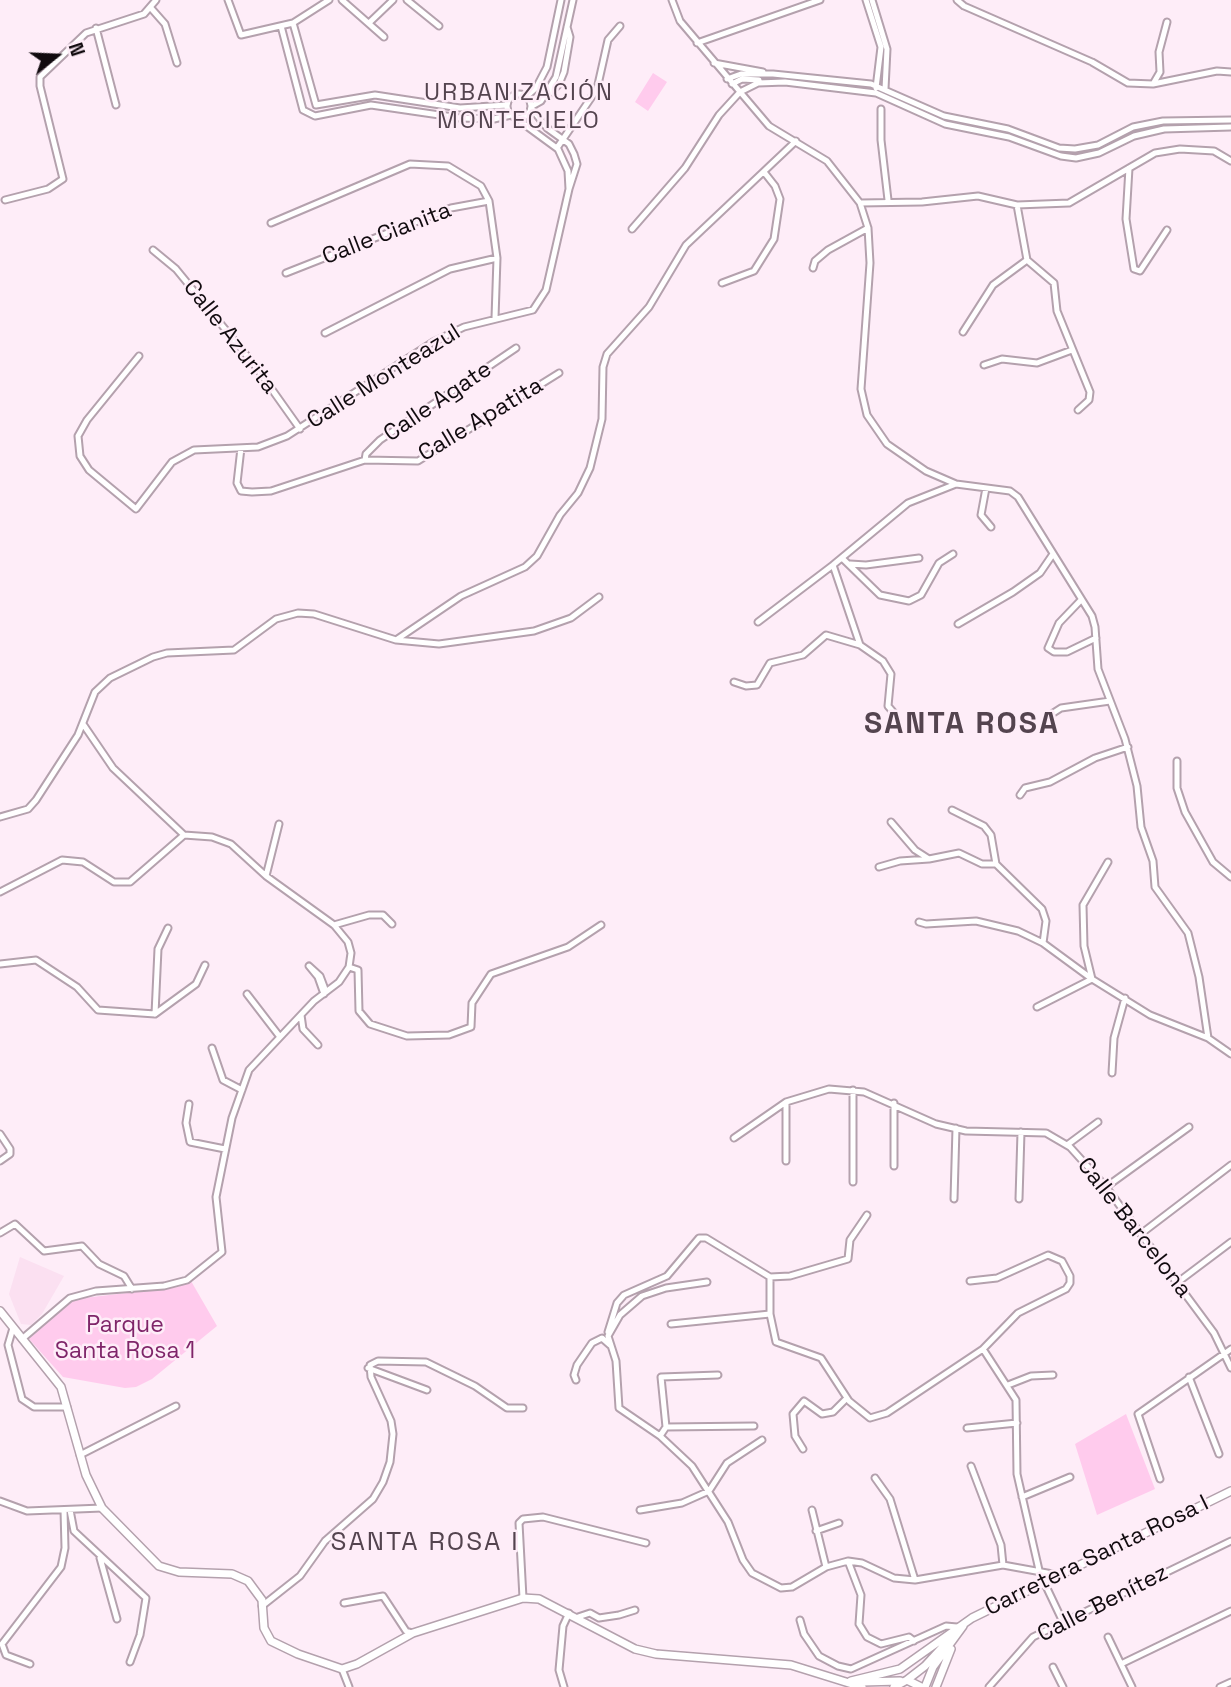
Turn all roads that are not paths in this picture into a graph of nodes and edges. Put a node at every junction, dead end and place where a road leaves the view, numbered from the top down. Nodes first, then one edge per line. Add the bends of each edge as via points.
1 (156, 0) edge
2 (228, 0) edge
3 (329, 0) edge
4 (342, 0) edge
5 (393, 0) edge
6 (407, 0) edge
7 (561, 0) edge
8 (573, 0) edge
9 (673, 0) edge
10 (820, 0) edge
11 (866, 0) edge
12 (872, 0) edge
13 (957, 0) edge
14 (150, 7) junction
15 (370, 22) junction
16 (1167, 22) dead end
17 (293, 23) junction
18 (281, 26) junction
19 (439, 26) dead end
20 (620, 26) dead end
21 (96, 28) junction
22 (384, 37) dead end
23 (698, 43) junction
24 (713, 62) junction
25 (177, 63) dead end
26 (1231, 72) edge
27 (773, 74) junction
28 (727, 79) junction
29 (773, 82) junction
30 (732, 84) junction
31 (1153, 84) junction
32 (877, 86) junction
33 (740, 92) junction
34 (884, 92) junction
35 (876, 93) junction
36 (527, 96) junction
37 (116, 105) dead end
38 (507, 105) junction
39 (532, 108) junction
40 (881, 108) dead end
41 (511, 115) junction
42 (517, 119) junction
43 (1231, 120) edge
44 (1231, 127) edge
45 (564, 140) junction
46 (796, 141) junction
47 (557, 148) junction
48 (1231, 161) edge
49 (1129, 168) junction
50 (764, 173) junction
51 (569, 189) junction
52 (5, 200) dead end
53 (888, 200) junction
54 (489, 201) junction
55 (860, 203) junction
56 (1017, 205) junction
57 (271, 223) dead end
58 (869, 228) junction
59 (632, 229) dead end
60 (1167, 230) dead end
61 (153, 250) dead end
62 (497, 258) junction
63 (1027, 260) junction
64 (813, 268) dead end
65 (286, 273) dead end
66 (722, 283) dead end
67 (495, 318) junction
68 (962, 332) dead end
69 (325, 333) dead end
70 (516, 348) dead end
71 (1072, 351) junction
72 (139, 356) dead end
73 (984, 365) dead end
74 (559, 373) dead end
75 (1078, 410) dead end
76 (300, 429) junction
77 (241, 448) junction
78 (365, 460) junction
79 (956, 484) junction
80 (986, 488) junction
81 (991, 527) dead end
82 (953, 554) dead end
83 (1053, 554) junction
84 (842, 558) junction
85 (919, 558) dead end
86 (833, 565) junction
87 (599, 597) dead end
88 (1081, 600) junction
89 (758, 622) dead end
90 (958, 624) dead end
91 (1096, 638) junction
92 (396, 640) junction
93 (860, 645) junction
94 (734, 682) dead end
95 (1110, 701) junction
96 (894, 713) dead end
97 (1047, 717) dead end
98 (83, 724) junction
99 (1128, 747) junction
100 (1177, 761) dead end
101 (1020, 795) dead end
102 (952, 810) dead end
103 (0, 817) edge
104 (891, 822) dead end
105 (279, 824) dead end
106 (184, 835) junction
107 (929, 859) junction
108 (1108, 862) dead end
109 (996, 864) junction
110 (879, 867) dead end
111 (266, 876) junction
112 (1231, 877) edge
113 (0, 892) edge
114 (919, 922) dead end
115 (392, 923) dead end
116 (334, 925) junction
117 (601, 925) dead end
118 (168, 928) dead end
119 (1043, 943) junction
120 (0, 964) edge
121 (205, 965) dead end
122 (349, 967) junction
123 (1092, 979) junction
124 (247, 994) dead end
125 (1125, 998) junction
126 (1037, 1007) dead end
127 (155, 1014) junction
128 (301, 1015) junction
129 (280, 1037) junction
130 (1208, 1038) junction
131 (318, 1045) dead end
132 (212, 1048) dead end
133 (1231, 1054) edge
134 (1112, 1073) dead end
135 (242, 1090) junction
136 (853, 1090) junction
137 (786, 1102) junction
138 (894, 1103) junction
139 (189, 1104) dead end
140 (1098, 1122) dead end
141 (1189, 1126) dead end
142 (956, 1129) junction
143 (1021, 1132) junction
144 (0, 1134) edge
145 (734, 1138) dead end
146 (1067, 1145) junction
147 (225, 1149) junction
148 (0, 1161) edge
149 (786, 1161) dead end
150 (1231, 1165) edge
151 (894, 1166) dead end
152 (853, 1182) dead end
153 (1106, 1187) junction
154 (954, 1199) dead end
155 (1019, 1199) dead end
156 (867, 1214) dead end
157 (0, 1233) edge
158 (1142, 1233) junction
159 (1231, 1242) edge
160 (771, 1277) junction
161 (970, 1281) dead end
162 (706, 1282) dead end
163 (1178, 1282) junction
164 (132, 1289) junction
165 (0, 1311) edge
166 (770, 1314) junction
167 (671, 1324) dead end
168 (13, 1328) junction
169 (608, 1336) junction
170 (22, 1339) junction
171 (610, 1345) junction
172 (983, 1349) junction
173 (1228, 1350) edge
174 (368, 1368) junction
175 (1231, 1368) edge
176 (718, 1375) dead end
177 (1053, 1375) dead end
178 (1189, 1377) junction
179 (576, 1380) dead end
180 (1008, 1385) junction
181 (427, 1390) dead end
182 (847, 1398) junction
183 (176, 1406) dead end
184 (67, 1407) junction
185 (523, 1408) dead end
186 (1017, 1423) junction
187 (754, 1426) dead end
188 (666, 1427) junction
189 (967, 1428) dead end
190 (660, 1436) junction
191 (762, 1440) dead end
192 (803, 1449) dead end
193 (1219, 1454) dead end
194 (80, 1455) junction
195 (971, 1466) dead end
196 (1070, 1477) dead end
197 (875, 1478) dead end
198 (1160, 1479) dead end
199 (709, 1491) junction
200 (1231, 1491) edge
201 (1023, 1497) junction
202 (0, 1501) edge
203 (102, 1508) junction
204 (67, 1510) junction
205 (640, 1510) dead end
206 (812, 1510) dead end
207 (839, 1523) dead end
208 (816, 1531) junction
209 (1231, 1541) edge
210 (646, 1543) dead end
211 (96, 1551) junction
212 (848, 1561) junction
213 (1003, 1565) junction
214 (826, 1567) junction
215 (1039, 1570) junction
216 (1058, 1575) junction
217 (915, 1580) junction
218 (1044, 1582) junction
219 (523, 1598) junction
220 (344, 1603) dead end
221 (262, 1606) junction
222 (635, 1610) dead end
223 (1231, 1611) edge
224 (569, 1613) junction
225 (578, 1617) junction
226 (117, 1619) dead end
227 (800, 1620) dead end
228 (1063, 1622) junction
229 (961, 1625) junction
230 (413, 1633) junction
231 (1108, 1637) dead end
232 (914, 1641) junction
233 (130, 1662) dead end
234 (30, 1664) dead end
235 (1121, 1664) junction
236 (1053, 1667) dead end
237 (341, 1669) junction
238 (900, 1683) edge
239 (851, 1685) edge
240 (349, 1687) edge
241 (564, 1687) edge
242 (862, 1687) edge
243 (923, 1687) edge
244 (936, 1687) edge
245 (989, 1687) edge
246 (1063, 1687) edge
247 (1132, 1687) edge

1 - 14 street
2 - 18 street via 241,35
3 - 17 street
4 - 15 street
5 - 15 street
6 - 19 street
7 - 36 street via 547,67
8 - 39 street via 556,77
9 - 23 street via 681,21
10 - 23 street
11 - 32 street via 881,47
12 - 34 street via 887,49
13 - 31 street via 1128,83
14 - 21 street via 134,18
14 - 25 street via 164,24
15 - 22 street
16 - 31 street via 1159,52 1160,72
17 - 18 street
17 - 38 street via 316,106 375,94 460,108
18 - 41 street via 303,110 315,116 371,105 460,118
20 - 45 street via 608,40 597,89
21 - 37 street
21 - 52 street via 40,77 63,179 48,189
23 - 24 street
24 - 27 street
24 - 28 street
26 - 31 street
27 - 28 street
27 - 32 street
28 - 30 street
29 - 30 street via 748,79
29 - 33 street via 752,84
29 - 35 street
30 - 33 street
32 - 34 street
32 - 35 street
33 - 46 street via 769,126
33 - 59 street via 719,115 685,168
34 - 35 street
34 - 43 street via 944,116 1009,129 1059,148 1098,145 1133,127 1163,121
34 - 44 street via 934,120 1069,157 1092,156 1134,136 1164,129
36 - 38 street via 516,94
36 - 39 street
38 - 41 street
39 - 42 street via 528,116
39 - 45 street, Calle Monteazul via 547,128
40 - 53 street
41 - 42 street
42 - 47 street
45 - 47 street
45 - 51 street, Calle Monteazul via 577,164
46 - 50 street
46 - 55 street via 827,161
47 - 51 street, Calle Monteazul via 565,159
48 - 49 street via 1214,151 1180,149 1155,153
49 - 56 street via 1069,203
49 - 60 street via 1126,219 1134,269 1140,271
50 - 66 street via 780,199 774,239 754,271
50 - 92 street via 686,245 649,307 607,354 602,419 590,468 537,556 525,567 461,596
51 - 67 street, Calle Monteazul via 540,304 525,314
53 - 55 street
53 - 56 street via 922,202 978,196
54 - 57 street via 481,186 448,166 410,164
54 - 62 street
54 - 65 street, Calle Cianita via 451,208
55 - 58 street
56 - 63 street
58 - 64 street via 820,256
58 - 79 street via 861,389 867,415 887,444 926,471
61 - 76 street, Calle Azurita via 176,269
62 - 67 street
62 - 69 street via 450,269
63 - 68 street via 993,285
63 - 71 street via 1054,283
67 - 76 street, Calle Monteazul via 433,342
70 - 78 street, Calle Agate via 380,440
71 - 73 street via 1037,363 1002,359
71 - 75 street via 1090,392
72 - 77 street, Calle Monteazul via 78,436 80,456 89,470 135,509 172,462 194,450
74 - 78 street, Calle Apatita via 418,461
76 - 77 street, Calle Monteazul via 258,447
77 - 78 street, Calle Apatita via 240,491 271,491
79 - 80 street
79 - 84 street via 908,503
80 - 81 street via 981,514
80 - 83 street via 1010,491 1018,497
82 - 84 street via 939,563 921,595 909,601 880,595
83 - 88 street
83 - 90 street via 1040,573
84 - 85 street via 858,566
84 - 86 street
86 - 89 street
86 - 93 street
87 - 92 street via 571,618 534,631 439,644
88 - 91 street via 1092,617
88 - 91 street via 1053,631 1048,648 1066,652
91 - 95 street via 1098,669
92 - 98 street via 298,613 276,619 234,650 167,653 110,678 94,692
93 - 94 street via 826,635 803,655 770,663 757,685
93 - 96 street via 888,667 888,706
95 - 97 street via 1061,708
95 - 99 street
98 - 103 street via 36,800 27,809
98 - 106 street via 113,768
99 - 101 street via 1050,782 1025,788
99 - 130 street via 1155,887 1188,933
100 - 112 street via 1177,788 1185,812 1213,862
102 - 109 street via 984,826 991,835
104 - 107 street
105 - 111 street
106 - 111 street via 231,844
106 - 113 street via 130,882 114,882 83,862 62,860
107 - 109 street via 959,853
107 - 110 street
108 - 123 street via 1083,905 1084,946
109 - 119 street via 1042,909 1046,921
111 - 116 street
114 - 119 street via 976,920
115 - 116 street via 383,915 369,915
116 - 122 street via 348,942
117 - 122 street via 568,947 491,974 472,1003 471,1027 449,1035 407,1036 370,1024 359,1011 358,970
118 - 127 street via 158,949
119 - 123 street
120 - 127 street via 36,960 77,987 98,1010
121 - 127 street via 196,984
122 - 128 street via 339,982
123 - 125 street
123 - 126 street
124 - 129 street
125 - 130 street via 1150,1016
125 - 134 street via 1114,1038
128 - 129 street
128 - 131 street via 303,1029
129 - 135 street via 249,1070
130 - 133 street
132 - 135 street via 223,1080
135 - 147 street
136 - 137 street, Calle Barcelona via 814,1091
136 - 138 street, Calle Barcelona
136 - 152 street
137 - 145 street, Calle Barcelona
137 - 149 street
138 - 142 street, Calle Barcelona
138 - 151 street
139 - 147 street via 186,1123 191,1142
140 - 146 street
141 - 153 street
142 - 143 street, Calle Barcelona
142 - 154 street
143 - 146 street, Calle Barcelona via 1046,1133
143 - 155 street
144 - 148 street via 10,1149
146 - 153 street, Calle Barcelona
147 - 164 street via 216,1197 222,1252 187,1280
150 - 158 street
153 - 158 street, Calle Barcelona
156 - 160 street via 850,1240 848,1259
157 - 164 street via 15,1224 44,1251 82,1246 99,1264 124,1276
158 - 163 street, Calle Barcelona
159 - 163 street
160 - 166 street
160 - 169 street via 713,1241 699,1238 667,1276 617,1303
161 - 172 street via 997,1278 1048,1255 1062,1261 1070,1276 1066,1289 1018,1313
162 - 169 street via 642,1296 626,1307
163 - 173 street, Calle Barcelona
164 - 170 street via 70,1297
165 - 168 street
166 - 167 street
166 - 182 street via 776,1342 821,1358
168 - 170 street
168 - 184 street via 8,1345 22,1399 34,1406
169 - 171 street
170 - 184 street via 61,1387
171 - 179 street via 602,1338 592,1343 577,1365
171 - 190 street via 616,1361 619,1408
172 - 180 street
172 - 182 street via 887,1413 870,1418
173 - 175 street, Calle Barcelona
173 - 178 street
174 - 181 street
174 - 185 street via 378,1362 426,1362 507,1408
174 - 221 street via 393,1434 383,1482 373,1499 325,1541 300,1576
176 - 188 street via 661,1377
177 - 180 street via 1031,1376
178 - 193 street
178 - 198 street via 1138,1414
180 - 186 street via 1016,1400
182 - 192 street via 833,1412 822,1414 804,1401 793,1414 795,1436
183 - 194 street
184 - 194 street
186 - 189 street
186 - 201 street via 1017,1474
187 - 188 street
188 - 190 street
190 - 199 street via 692,1466
191 - 199 street via 727,1463
194 - 203 street
195 - 213 street via 1001,1545
196 - 201 street
197 - 217 street via 890,1499
199 - 205 street via 682,1503
199 - 214 street via 743,1560 763,1581 792,1587
200 - 216 street, Carretera Santa Rosa I
201 - 215 street
202 - 204 street via 27,1511
203 - 204 street
203 - 221 street via 159,1566 179,1572 242,1576 253,1585
204 - 211 street via 74,1531
204 - 234 street via 61,1567 2,1644 6,1655
206 - 208 street
207 - 208 street
208 - 214 street
209 - 228 street, Calle Benítez
210 - 219 street via 543,1517 523,1519 519,1523
211 - 226 street
211 - 233 street via 146,1598
212 - 214 street
212 - 217 street via 894,1578
212 - 232 street via 861,1595 859,1625 867,1637 881,1644 909,1637
213 - 215 street
213 - 217 street
215 - 216 street
216 - 218 street, Carretera Santa Rosa I
218 - 228 street
218 - 229 street, Carretera Santa Rosa I
219 - 224 street via 539,1599
219 - 230 street
220 - 230 street via 383,1596 406,1631
221 - 237 street via 264,1628 271,1641
222 - 225 street via 599,1618 590,1613
223 - 235 street
224 - 225 street
224 - 241 street via 558,1670
225 - 239 street via 635,1648 656,1654 791,1665
227 - 232 street via 803,1634 818,1656 842,1668 864,1665
228 - 245 street, Calle Benítez via 1033,1637
229 - 232 street via 946,1626
229 - 238 street, Carretera Santa Rosa I via 925,1666
229 - 239 street, Carretera Santa Rosa I via 901,1669
229 - 243 street, Carretera Santa Rosa I
229 - 244 street
230 - 237 street
231 - 235 street
235 - 247 street
236 - 246 street
237 - 240 street
238 - 239 street
238 - 243 street
239 - 242 street

